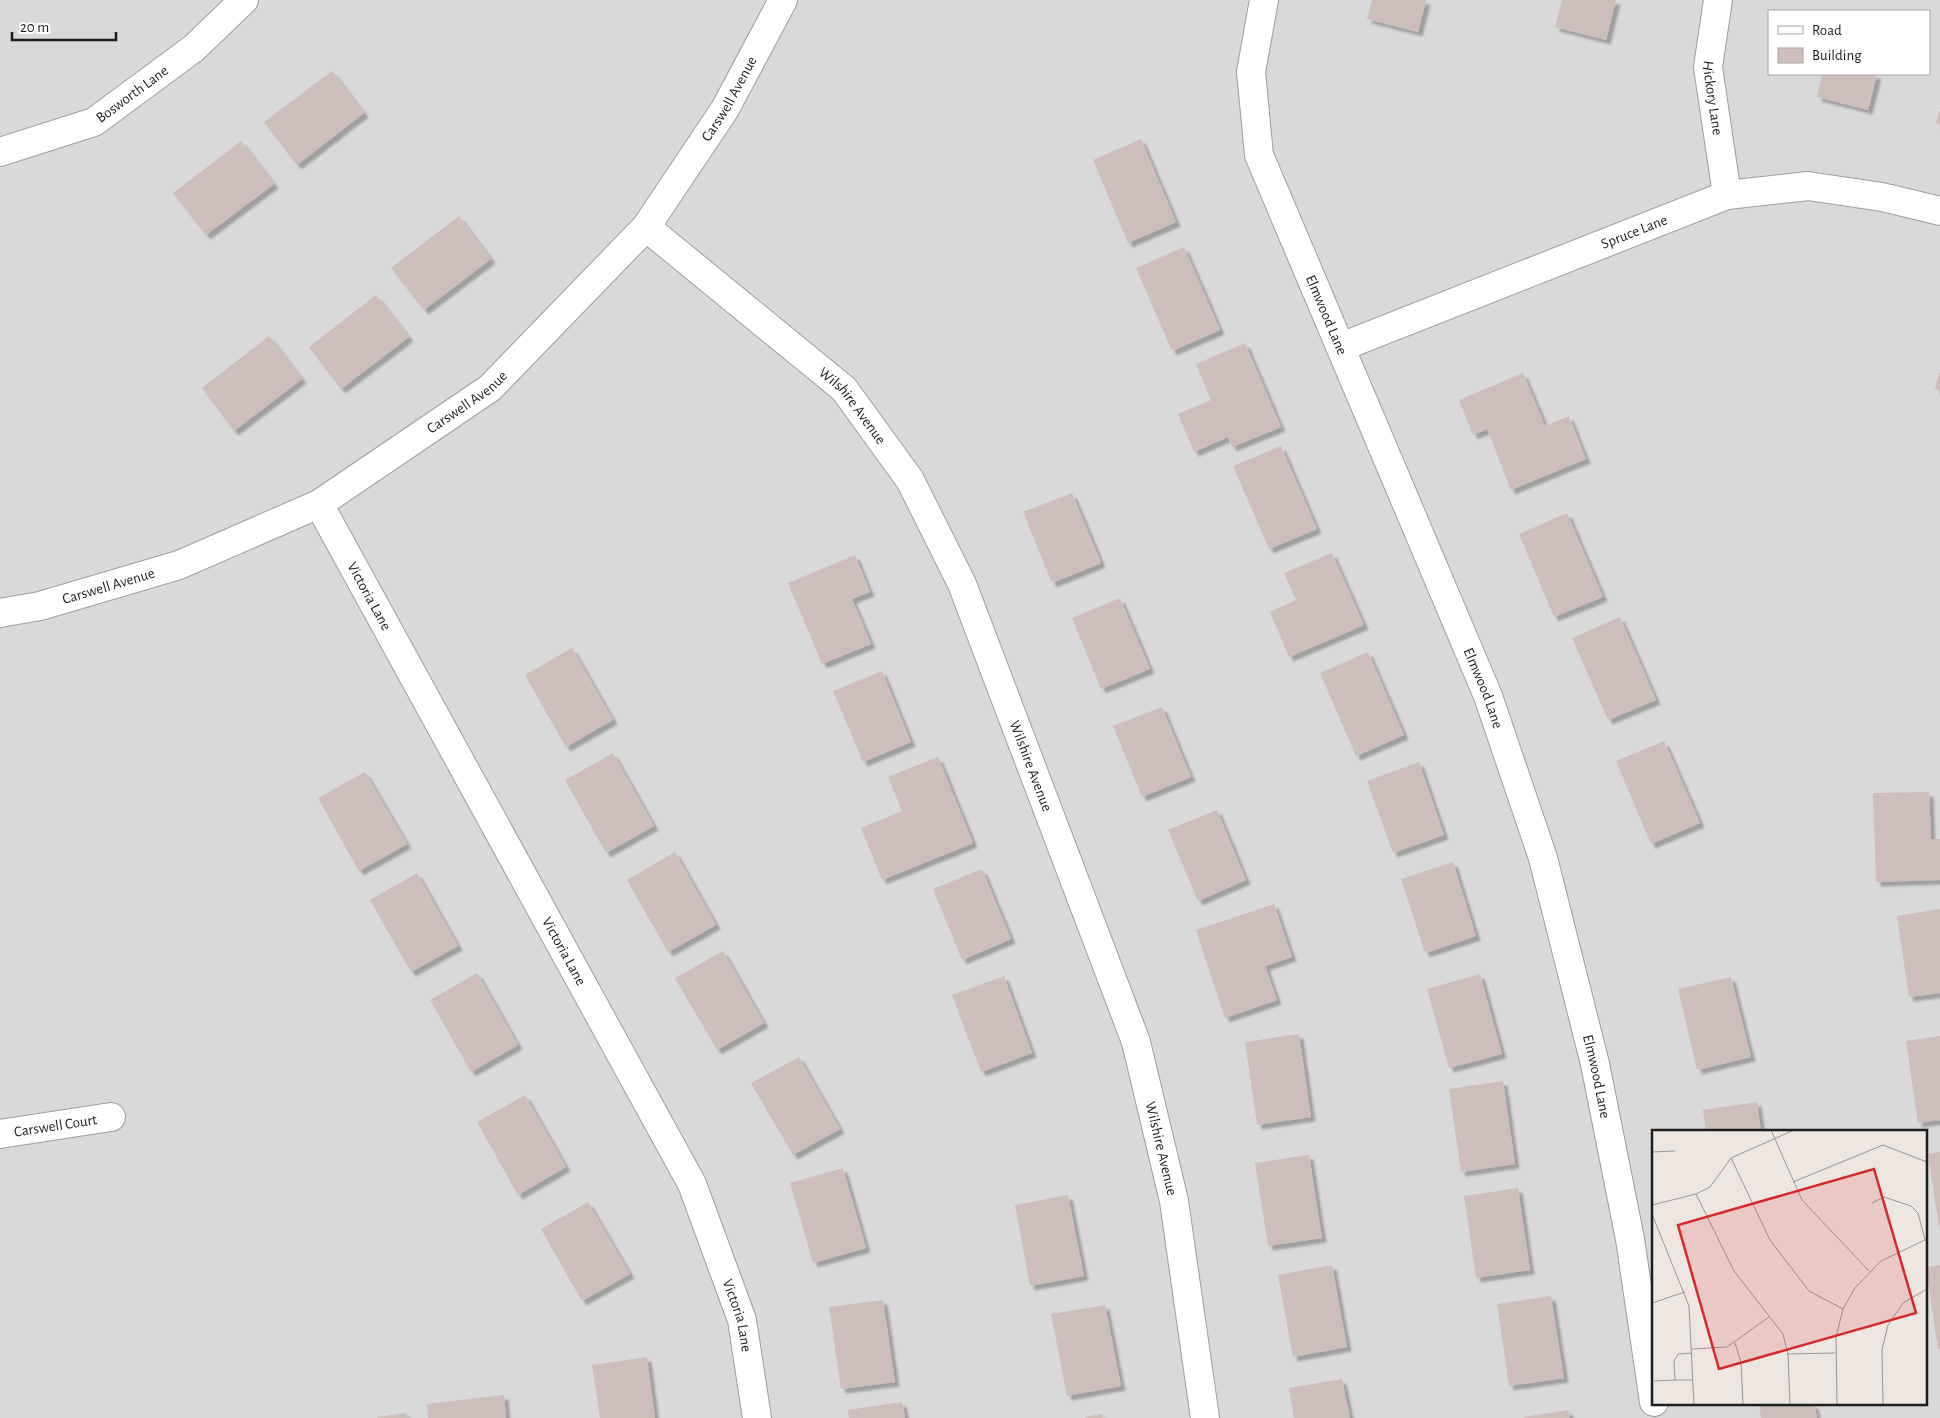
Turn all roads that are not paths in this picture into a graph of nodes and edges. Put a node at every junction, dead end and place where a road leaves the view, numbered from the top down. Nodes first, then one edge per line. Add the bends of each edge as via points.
1 (244, 0) edge
2 (783, 0) edge
3 (1264, 0) edge
4 (1718, 0) edge
5 (0, 152) edge
6 (1727, 195) junction
7 (1940, 212) edge
8 (646, 227) junction
9 (1341, 348) junction
10 (319, 504) junction
11 (0, 613) edge
12 (111, 1117) dead end
13 (0, 1134) edge
14 (1652, 1389) edge
15 (757, 1418) edge
16 (1205, 1418) edge

1 - 5 street, Bosworth Lane via 194,48 94,122
2 - 8 street, Carswell Avenue via 725,109
3 - 9 street, Elmwood Lane via 1251,72 1259,155
4 - 6 street, Hickory Lane via 1708,67
6 - 7 street, Spruce Lane via 1808,186 1882,197
6 - 9 street, Spruce Lane
8 - 10 street, Carswell Avenue via 490,388
8 - 16 street, Wilshire Avenue via 844,388 910,480 962,584 1136,1042 1174,1202
9 - 14 street, Elmwood Lane via 1488,696 1543,858 1596,1064 1630,1239
10 - 11 street, Carswell Avenue via 180,565 40,606
10 - 15 street, Victoria Lane via 692,1184 742,1320
12 - 13 street, Carswell Court

